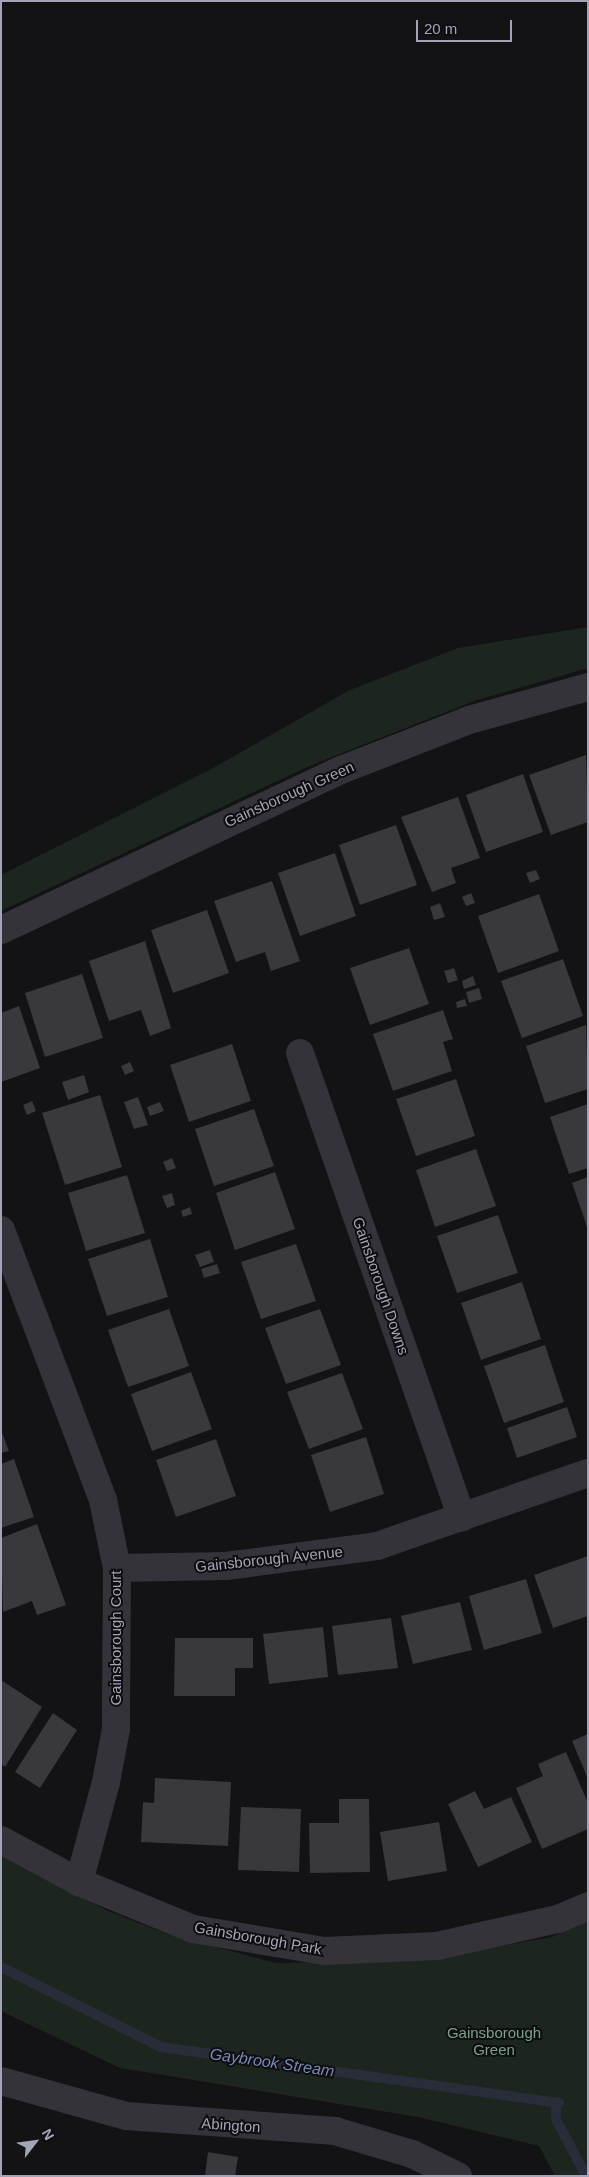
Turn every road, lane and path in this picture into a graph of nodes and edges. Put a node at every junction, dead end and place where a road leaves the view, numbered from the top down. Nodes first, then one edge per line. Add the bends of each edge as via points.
1 (588, 688) edge
2 (1, 930) edge
3 (300, 1053) dead end
4 (1, 1230) edge
5 (588, 1473) edge
6 (462, 1518) junction
7 (117, 1568) junction
8 (1, 1840) edge
9 (79, 1882) junction
10 (588, 1906) edge
11 (1, 2081) edge
12 (458, 2176) edge

1 - 2 street, Gainsborough Green via 468,720 341,770
3 - 6 street, Gainsborough Downs
4 - 7 street, Gainsborough Court via 103,1500
5 - 6 street, Gainsborough Avenue
6 - 7 street, Gainsborough Avenue via 377,1546 306,1558
7 - 9 street, Gainsborough Court via 116,1729 106,1782
8 - 9 street, Gainsborough Park
9 - 10 street, Gainsborough Park via 194,1929 324,1951 437,1946 558,1920
11 - 12 street, Abington via 126,2116 335,2131 412,2154

